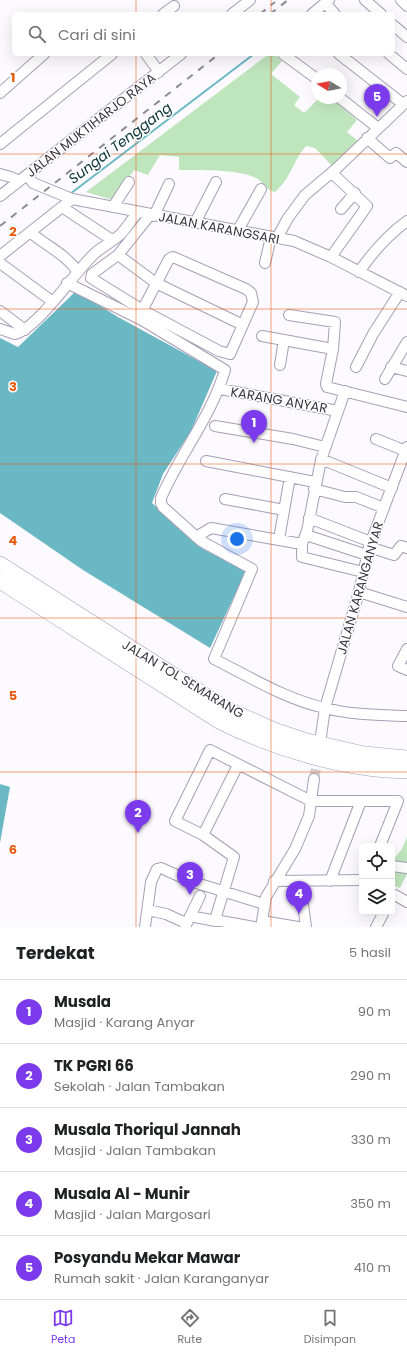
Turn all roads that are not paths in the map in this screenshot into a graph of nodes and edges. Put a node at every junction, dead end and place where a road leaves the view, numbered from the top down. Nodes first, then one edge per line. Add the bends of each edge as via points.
1 (250, 0) edge
2 (365, 0) edge
3 (401, 0) edge
4 (327, 2) edge
5 (174, 6) dead end
6 (407, 6) edge
7 (166, 12) edge
8 (235, 12) edge
9 (314, 12) edge
10 (334, 12) edge
11 (379, 12) edge
12 (395, 27) edge
13 (407, 37) edge
14 (42, 56) edge
15 (110, 56) edge
16 (147, 56) edge
17 (179, 56) edge
18 (286, 56) edge
19 (342, 56) edge
20 (392, 56) edge
21 (407, 68) edge
22 (159, 72) junction
23 (311, 75) edge
24 (0, 93) edge
25 (405, 103) edge
26 (347, 104) edge
27 (378, 128) junction
28 (367, 138) junction
29 (0, 144) edge
30 (407, 162) edge
31 (332, 173) junction
32 (0, 174) edge
33 (23, 178) junction
34 (129, 182) dead end
35 (216, 182) dead end
36 (169, 184) dead end
37 (261, 189) dead end
38 (355, 193) junction
39 (0, 196) edge
40 (67, 197) junction
41 (62, 207) junction
42 (113, 207) junction
43 (341, 209) dead end
44 (138, 212) junction
45 (152, 215) junction
46 (407, 220) edge
47 (195, 223) junction
48 (238, 230) junction
49 (30, 232) junction
50 (274, 238) junction
51 (112, 240) junction
52 (118, 255) junction
53 (0, 256) edge
54 (331, 257) junction
55 (0, 263) edge
56 (265, 263) dead end
57 (78, 272) junction
58 (359, 272) junction
59 (156, 283) junction
60 (75, 287) junction
61 (403, 294) edge
62 (54, 302) junction
63 (0, 311) edge
64 (144, 311) junction
65 (289, 314) dead end
66 (243, 325) junction
67 (0, 329) edge
68 (25, 330) junction
69 (262, 336) dead end
70 (284, 340) junction
71 (407, 342) edge
72 (333, 349) junction
73 (280, 365) dead end
74 (356, 367) dead end
75 (391, 367) junction
76 (407, 371) edge
77 (385, 379) dead end
78 (220, 389) junction
79 (344, 391) junction
80 (407, 407) edge
81 (338, 411) junction
82 (215, 426) dead end
83 (376, 439) dead end
84 (325, 447) junction
85 (406, 449) edge
86 (321, 459) junction
87 (206, 461) dead end
88 (290, 477) junction
89 (315, 485) junction
90 (392, 488) junction
91 (225, 499) dead end
92 (384, 508) junction
93 (284, 510) junction
94 (309, 518) junction
95 (196, 537) junction
96 (304, 539) junction
97 (279, 540) junction
98 (369, 548) junction
99 (407, 548) edge
100 (0, 564) edge
101 (363, 572) junction
102 (0, 581) edge
103 (359, 592) junction
104 (407, 607) edge
105 (407, 649) edge
106 (407, 670) edge
107 (324, 714) junction
108 (407, 716) edge
109 (321, 736) dead end
110 (407, 758) edge
111 (238, 765) junction
112 (407, 771) edge
113 (312, 791) junction
114 (402, 801) edge
115 (361, 802) junction
116 (203, 835) junction
117 (381, 843) edge
118 (395, 866) edge
119 (407, 868) edge
120 (359, 880) edge
121 (274, 881) junction
122 (330, 881) junction
123 (301, 889) dead end
124 (222, 891) junction
125 (395, 895) edge
126 (200, 896) dead end
127 (407, 902) edge
128 (264, 904) junction
129 (148, 910) junction
130 (382, 915) edge
131 (216, 921) junction
132 (187, 922) edge
133 (259, 925) edge
134 (145, 927) edge
135 (298, 927) edge
136 (306, 927) edge
137 (376, 927) edge

1 - 8 street
2 - 11 street
3 - 6 street
4 - 9 street
4 - 10 street
5 - 7 street
12 - 13 street
14 - 24 street
15 - 29 street
16 - 22 street
17 - 22 street, JALAN MUKTIHARJO RAYA
18 - 23 street
19 - 25 street
20 - 21 street
22 - 33 street, JALAN MUKTIHARJO RAYA
25 - 27 street
26 - 27 street
27 - 28 street
28 - 30 street via 390,158 396,152
28 - 31 street
31 - 38 street
31 - 50 street via 305,195
32 - 33 street, JALAN KARANGSARI
33 - 39 street, JALAN MUKTIHARJO RAYA
33 - 40 street, JALAN KARANGSARI
34 - 42 street
35 - 47 street
36 - 45 street
37 - 48 street
38 - 43 street
38 - 54 street via 367,206
40 - 41 street
40 - 42 street, JALAN KARANGSARI
41 - 49 street
41 - 51 street
42 - 44 street, JALAN KARANGSARI
44 - 45 street, JALAN KARANGSARI
44 - 51 street
45 - 47 street, JALAN KARANGSARI
45 - 52 street
46 - 58 street
47 - 48 street, JALAN KARANGSARI
48 - 50 street, JALAN KARANGSARI
49 - 53 street
49 - 57 street via 66,257
50 - 54 street, JALAN KARANGSARI via 294,241
50 - 56 street
51 - 57 street via 94,254
52 - 59 street
52 - 64 street via 92,274 91,278
54 - 58 street, JALAN KARANGSARI
55 - 62 street
57 - 60 street
58 - 61 street, JALAN KARANGSARI
59 - 64 street
59 - 66 street
59 - 66 street via 169,259 173,258 246,289 251,293 253,302
60 - 62 street
60 - 78 street via 142,320 225,370
61 - 74 street via 373,334
62 - 68 street
63 - 68 street
64 - 66 street via 227,354 233,351
65 - 72 street via 335,322
67 - 68 street via 15,334
69 - 70 street
70 - 72 street
70 - 73 street
71 - 75 street
72 - 79 street via 326,386
75 - 76 street
75 - 77 street
78 - 81 street, KARANG ANYAR
78 - 95 street via 161,498 164,507
79 - 80 street
79 - 81 street
81 - 84 street
82 - 84 street
83 - 85 street
84 - 86 street
85 - 90 street, JALAN KARANGANYAR
86 - 89 street
86 - 90 street
87 - 88 street
88 - 89 street
88 - 93 street
89 - 92 street via 345,498 356,497
89 - 94 street
90 - 92 street, JALAN KARANGANYAR
91 - 93 street
92 - 98 street, JALAN KARANGANYAR
93 - 97 street
94 - 96 street
94 - 98 street
95 - 97 street via 211,528
95 - 107 street via 252,569 214,659
96 - 97 street
96 - 98 street
96 - 101 street via 302,557
98 - 99 street via 394,555 401,546
98 - 101 street, JALAN KARANGANYAR
100 - 110 highway, JALAN TOL SEMARANG via 225,708 274,730 307,741 364,754
101 - 103 street, JALAN KARANGANYAR
102 - 112 highway, JALAN TOL SEMARANG via 219,721 250,736 313,757 359,766
103 - 104 street
103 - 107 street, JALAN KARANGANYAR
105 - 106 street via 398,666
107 - 108 street
107 - 109 street, JALAN KARANGANYAR
111 - 113 street
111 - 116 street
111 - 116 street via 210,750 201,765 175,821
113 - 115 street
113 - 121 street via 309,816 304,829 295,849
114 - 115 street
114 - 117 street
115 - 122 street
116 - 124 street via 234,857
118 - 119 street
120 - 122 street
121 - 122 street
121 - 128 street
123 - 136 street
124 - 128 street
124 - 129 street via 166,869 157,869 151,882
124 - 131 street via 214,917
125 - 127 street
126 - 132 street
128 - 133 street
129 - 132 street
129 - 134 street
130 - 137 street
131 - 132 street
131 - 133 street
133 - 135 street

